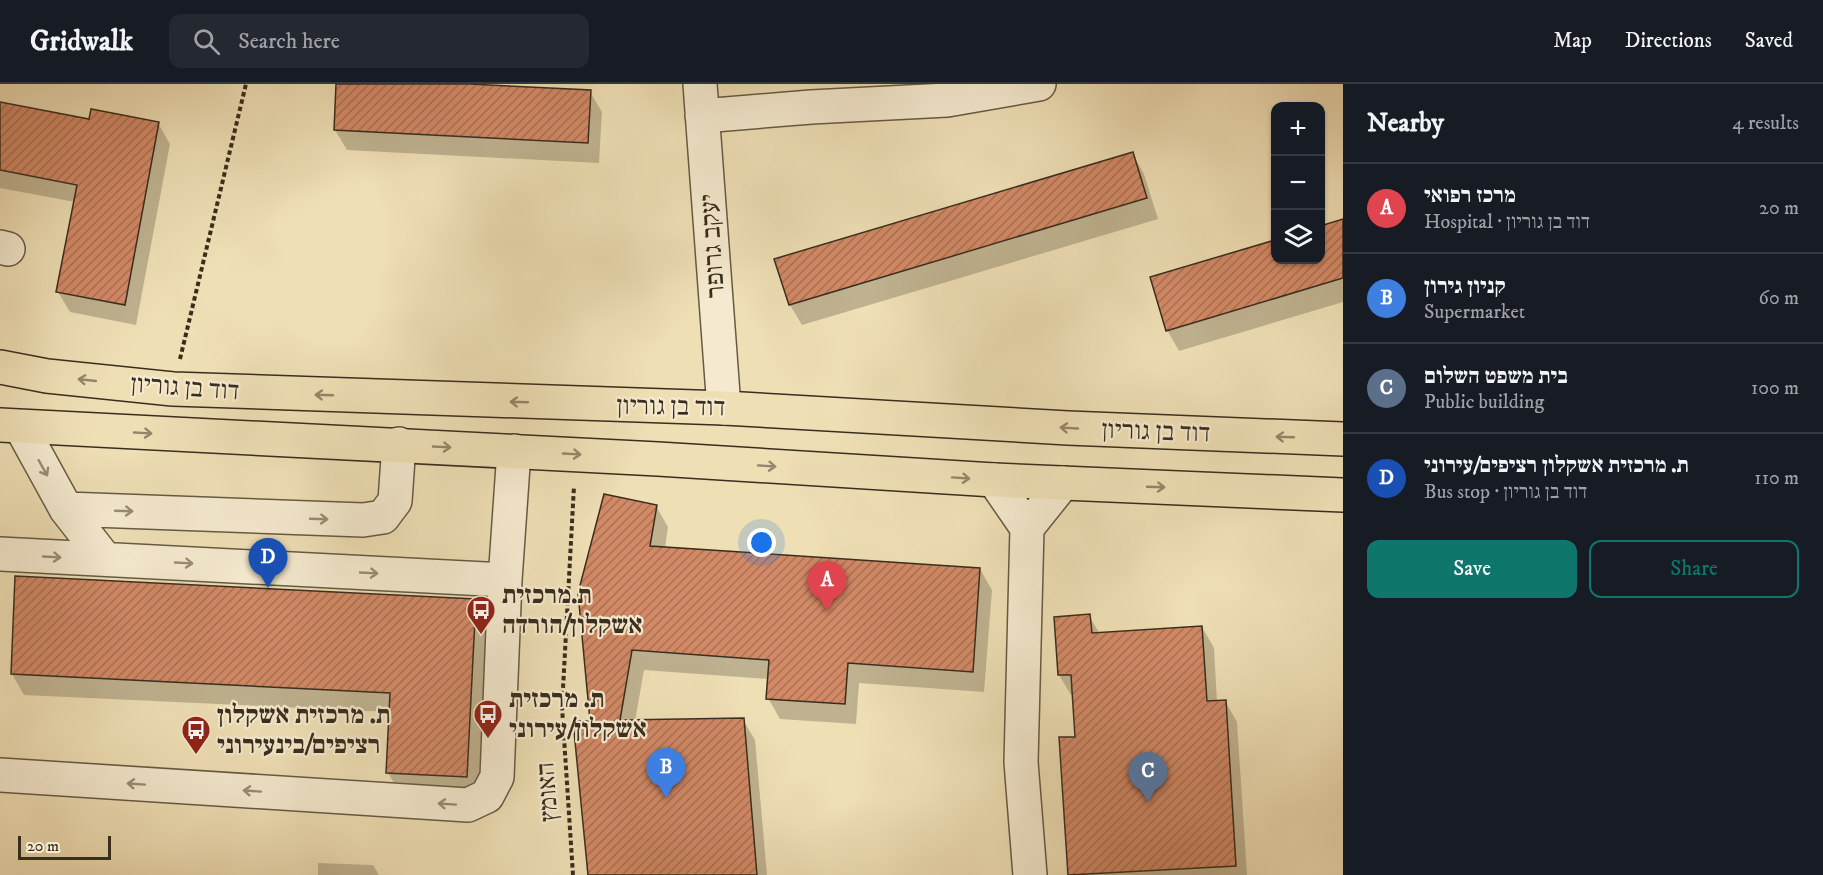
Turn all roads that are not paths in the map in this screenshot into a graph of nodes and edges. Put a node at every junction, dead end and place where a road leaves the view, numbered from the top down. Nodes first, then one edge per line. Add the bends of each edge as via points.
1 (700, 84) edge
2 (1039, 84) edge
3 (702, 116) junction
4 (0, 367) edge
5 (724, 408) junction
6 (11, 426) edge
7 (1343, 439) edge
8 (399, 444) junction
9 (514, 451) junction
10 (994, 480) junction
11 (1063, 483) junction
12 (1343, 495) edge
13 (66, 509) junction
14 (1027, 528) junction
15 (0, 554) edge
16 (105, 559) junction
17 (505, 580) junction
18 (0, 775) edge
19 (1030, 875) edge

1 - 3 street, יעקב גרופר
2 - 3 street via 947,100
3 - 5 street, יעקב גרופר
5 -> 4 main road, דוד בן גוריון via 173,389
7 -> 5 main road, דוד בן גוריון
6 -> 8 main road, דוד בן גוריון
6 -> 13 street
8 -> 9 main road, דוד בן גוריון
13 -> 8 street via 363,520 383,517 395,501
9 -> 10 main road, דוד בן גוריון
9 - 17 street
10 - 11 main road, דוד בן גוריון
10 - 14 street
11 -> 12 main road, דוד בן גוריון
11 - 14 street
13 - 16 street
14 - 19 street via 1021,762
15 -> 16 street
16 -> 17 street
17 -> 18 street via 497,777 487,796 468,805

